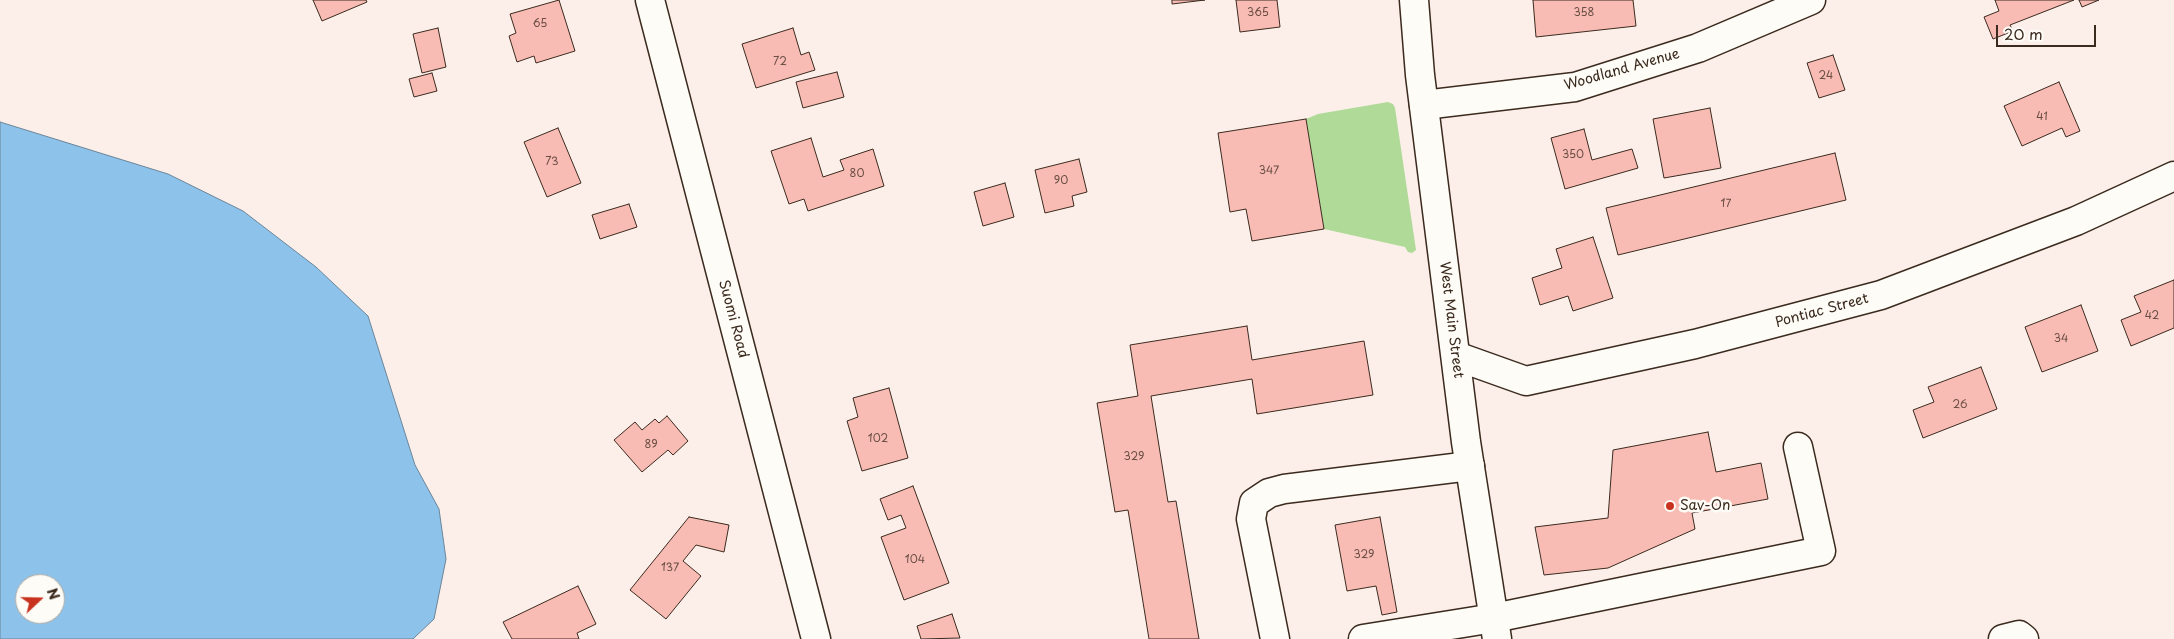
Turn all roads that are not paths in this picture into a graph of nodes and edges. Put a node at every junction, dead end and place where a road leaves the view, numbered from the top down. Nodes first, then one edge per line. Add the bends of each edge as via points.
1 (650, 0) edge
2 (1414, 0) edge
3 (1811, 0) edge
4 (1424, 105) junction
5 (2174, 176) edge
6 (1456, 356) junction
7 (1798, 448) dead end
8 (1470, 466) junction
9 (1495, 628) edge
10 (816, 639) edge
11 (1275, 639) edge
12 (1363, 639) edge
13 (2003, 639) edge
14 (2024, 639) edge

1 - 10 street, Suomi Road
2 - 4 street, West Main Street
3 - 4 street, Woodland Avenue via 1698,48 1575,86
4 - 6 street, West Main Street
5 - 6 street, Pontiac Street via 2076,221 1881,295 1714,339 1526,381
6 - 8 street, West Main Street
7 - 9 street via 1822,551
8 - 9 street, West Main Street
8 - 11 street via 1284,489 1254,503 1251,519
9 - 12 street
13 - 14 street via 2019,635

